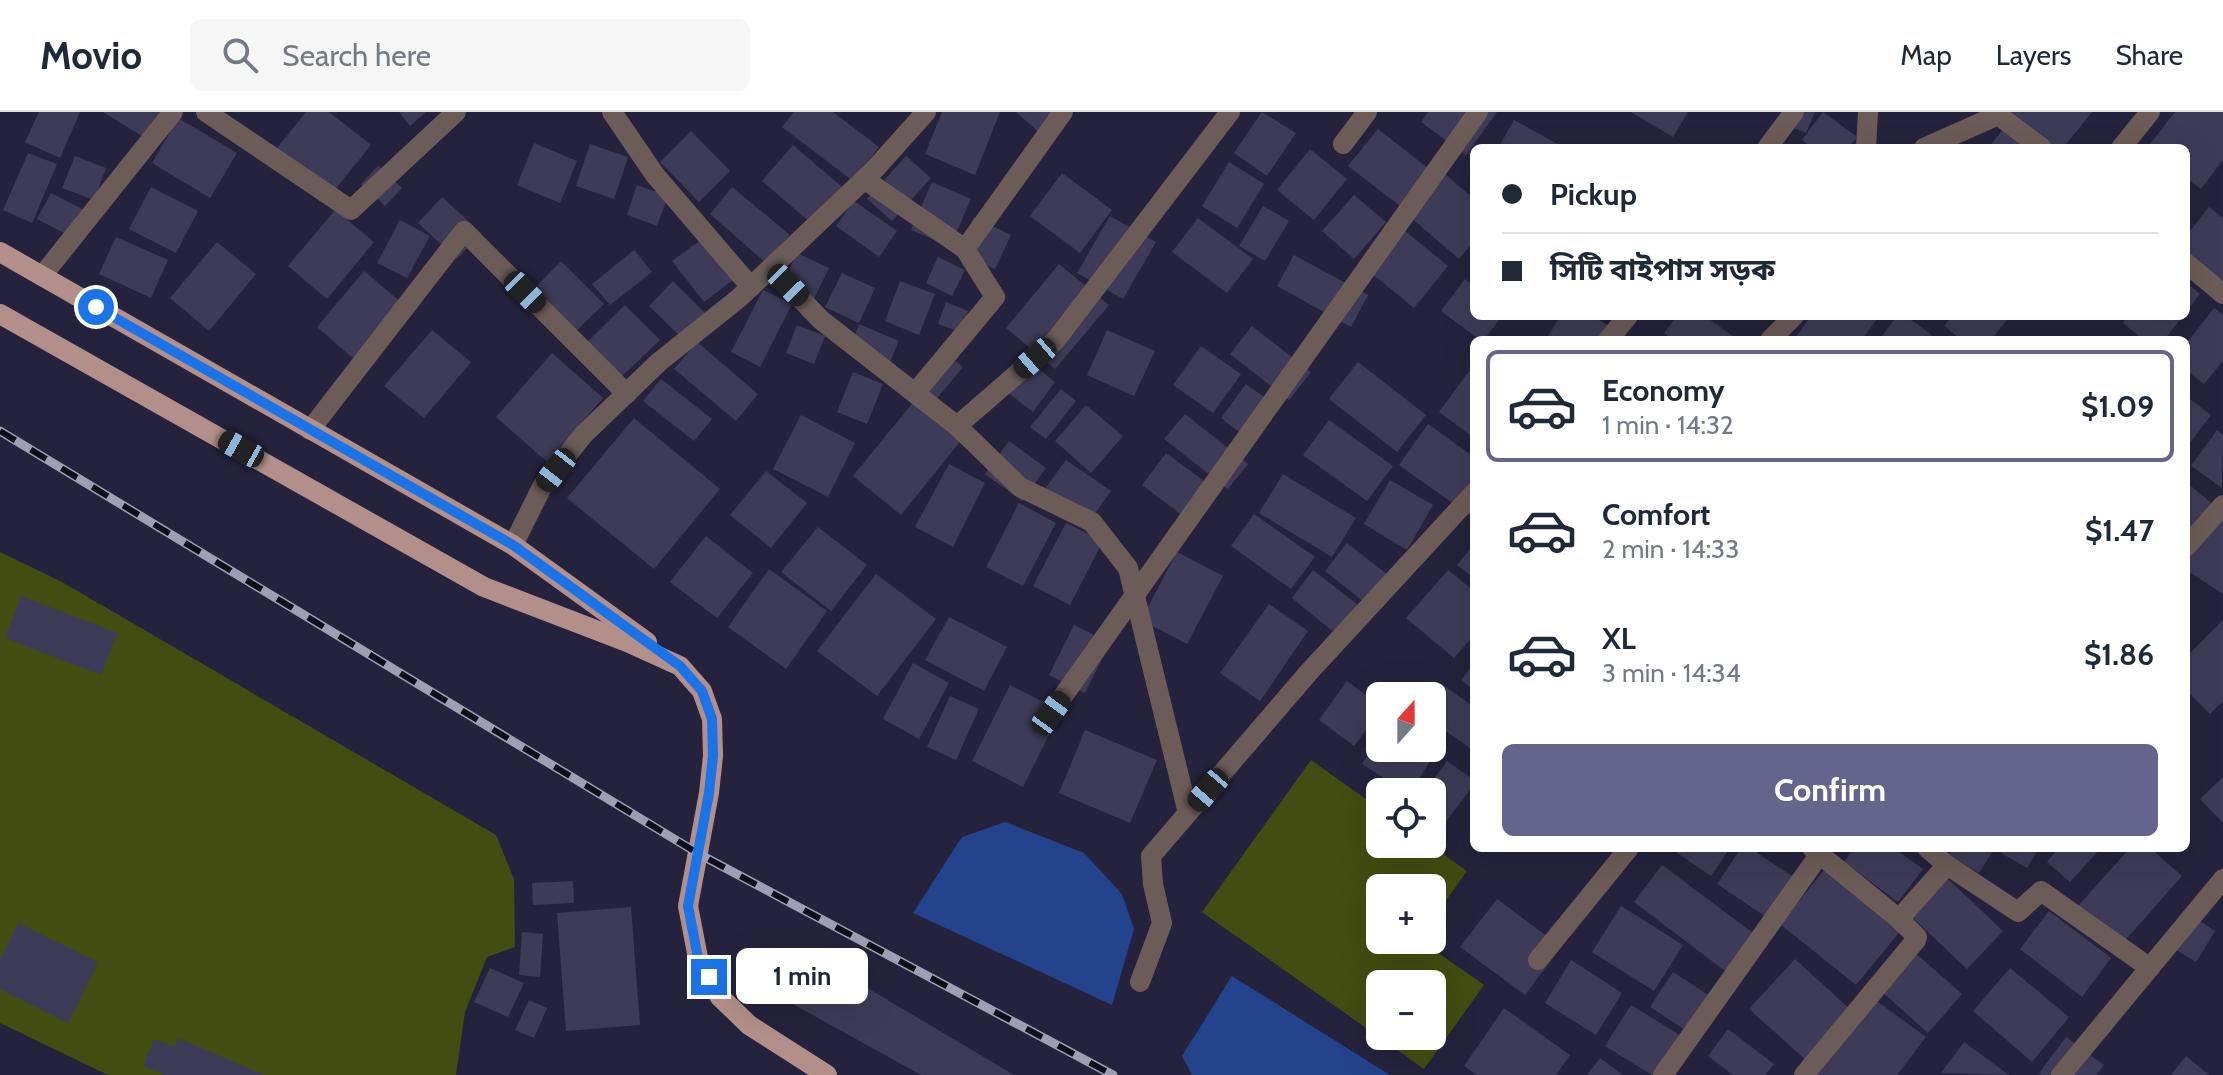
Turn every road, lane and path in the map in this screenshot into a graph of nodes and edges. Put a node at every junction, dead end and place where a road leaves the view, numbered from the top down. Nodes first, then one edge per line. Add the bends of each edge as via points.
1 (173, 112) edge
2 (206, 112) edge
3 (456, 112) edge
4 (612, 112) edge
5 (926, 112) edge
6 (1063, 112) edge
7 (1230, 112) edge
8 (1367, 112) edge
9 (1478, 112) edge
10 (1868, 112) edge
11 (2150, 112) edge
12 (1791, 113) edge
13 (1343, 144) dead end
14 (1770, 144) edge
15 (1866, 144) edge
16 (1933, 144) edge
17 (2037, 144) edge
18 (2124, 144) edge
19 (864, 179) junction
20 (965, 249) junction
21 (0, 252) edge
22 (2190, 266) edge
23 (771, 268) junction
24 (42, 276) junction
25 (751, 287) junction
26 (2223, 294) edge
27 (0, 314) edge
28 (1625, 320) edge
29 (1790, 320) edge
30 (1611, 336) edge
31 (1775, 336) edge
32 (915, 393) junction
33 (627, 394) junction
34 (957, 426) junction
35 (310, 430) junction
36 (1470, 497) edge
37 (2223, 505) edge
38 (2190, 542) edge
39 (513, 545) junction
40 (1135, 597) junction
41 (680, 666) junction
42 (1051, 713) dead end
43 (1188, 813) junction
44 (1626, 852) edge
45 (1818, 852) edge
46 (1821, 852) edge
47 (1932, 852) edge
48 (1947, 865) junction
49 (2223, 879) edge
50 (1899, 919) junction
51 (1538, 960) dead end
52 (2150, 968) junction
53 (1140, 982) dead end
54 (827, 1075) edge
55 (1663, 1075) edge
56 (1804, 1075) edge
57 (2061, 1075) edge

1 - 24 street
2 - 3 street via 351,210
4 - 25 street via 655,175
5 - 19 street
6 - 20 street
7 - 34 street via 1055,341
8 - 13 street
9 - 40 street
10 - 15 street
11 - 18 street
12 - 14 street
16 - 17 street via 1998,115
19 - 20 street
19 - 23 street
20 - 32 street via 995,297
21 - 24 main road
22 - 26 street
23 - 25 street
23 - 32 street via 821,320
24 - 35 main road
25 - 33 street
27 - 41 main road via 484,587
28 - 30 street
29 - 31 street
32 - 34 street
33 - 35 street via 464,231
33 - 39 street via 583,435 542,487
34 - 40 street via 1020,487 1092,522 1128,568
35 - 39 main road
36 - 43 street
37 - 38 street
39 - 41 main road
40 - 42 street
40 - 43 street
41 - 54 main road via 702,691 712,719 709,793 688,906 698,958 720,997 749,1025
43 - 53 street via 1151,856 1162,923
44 - 51 street
45 - 55 street
46 - 50 street
47 - 48 street
48 - 50 street
48 - 52 street via 2018,912 2041,891
49 - 52 street
50 - 56 street via 1916,940
52 - 57 street

